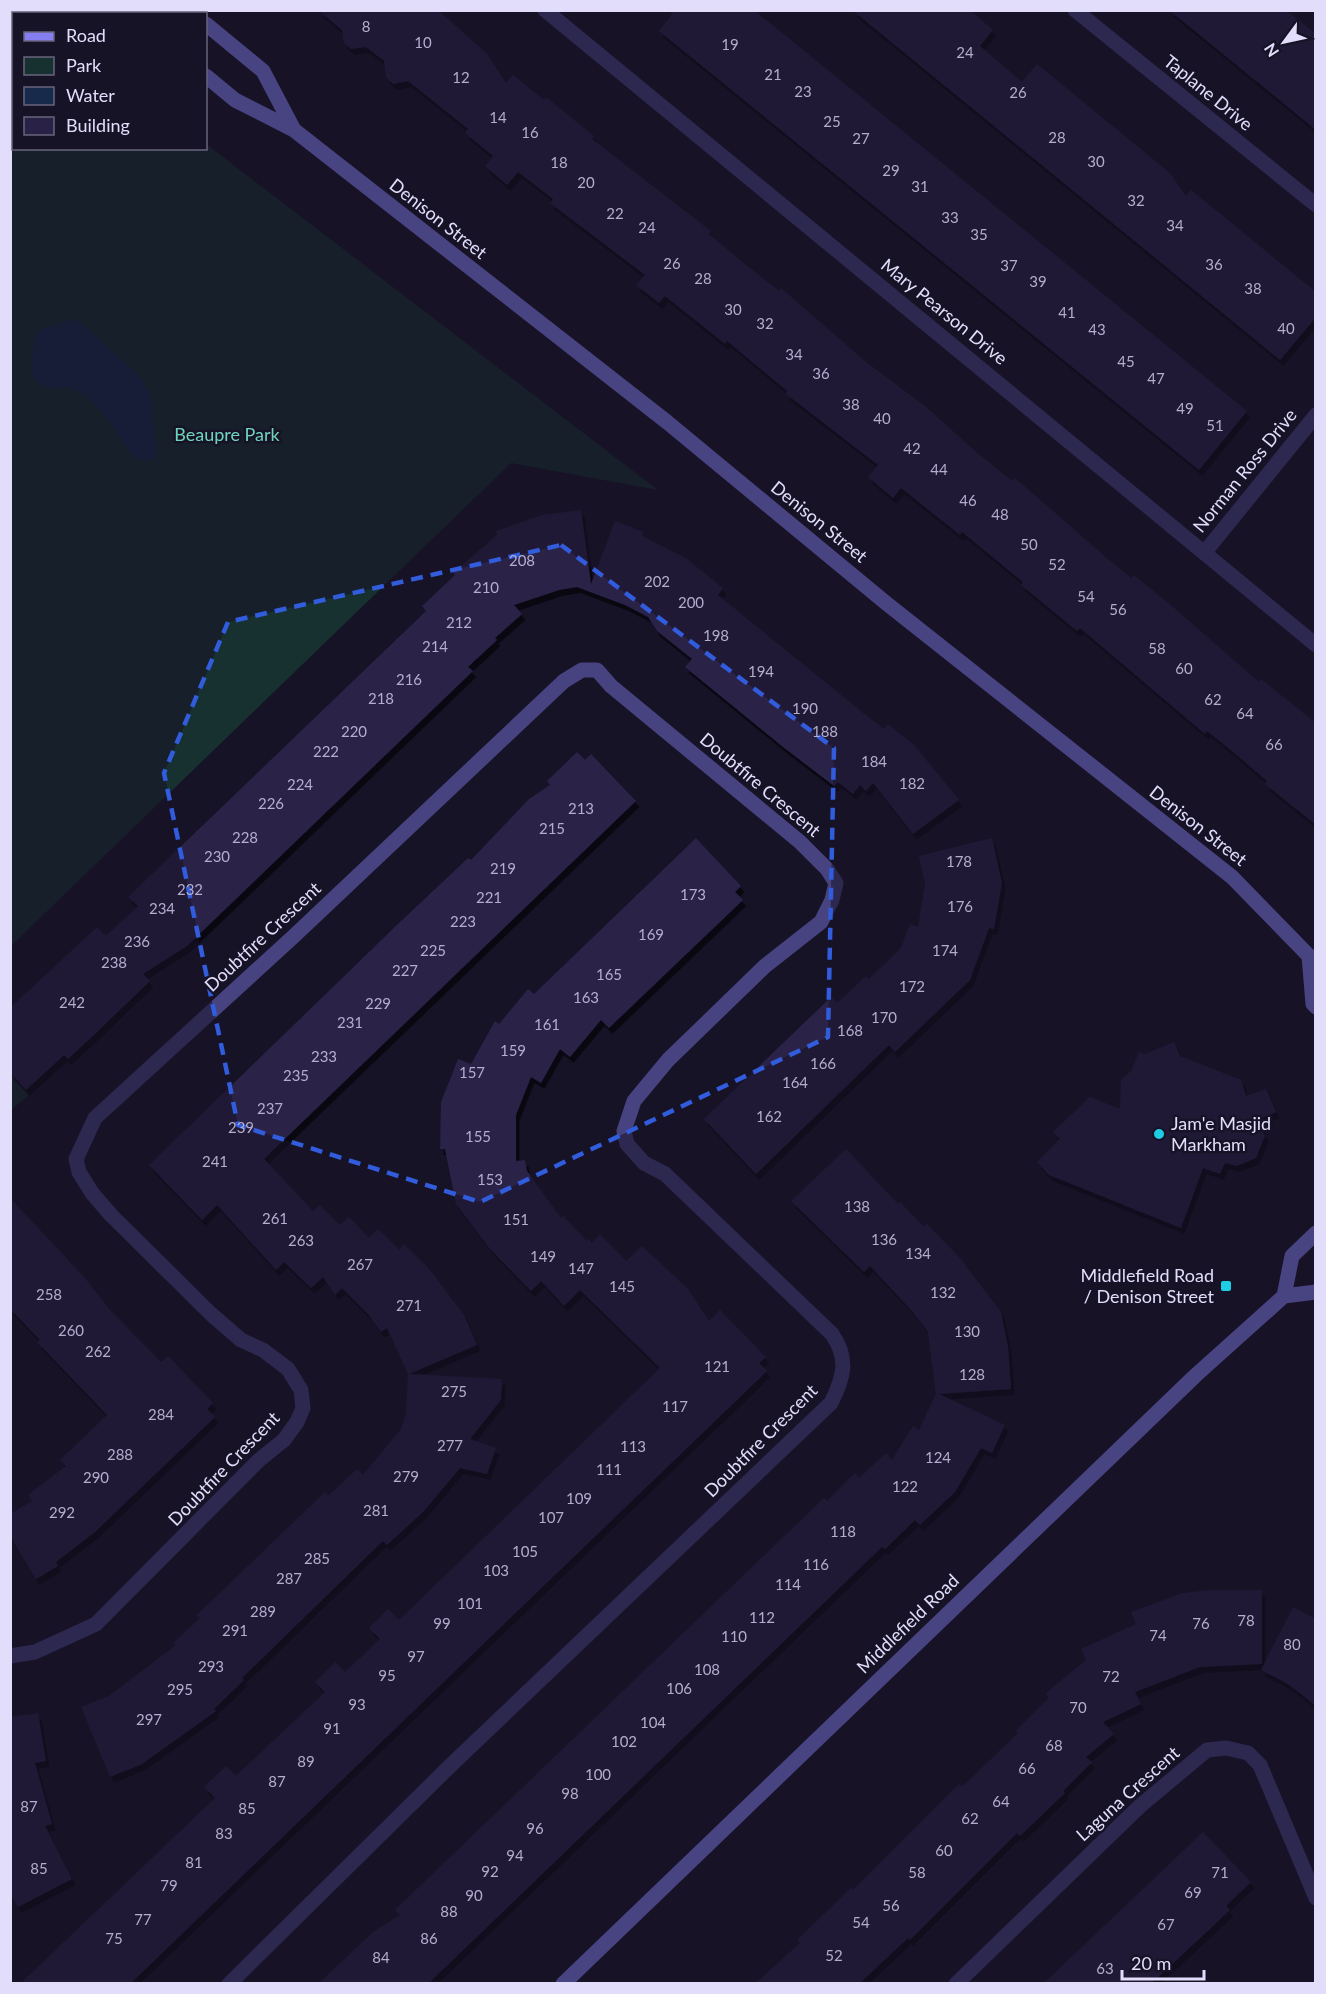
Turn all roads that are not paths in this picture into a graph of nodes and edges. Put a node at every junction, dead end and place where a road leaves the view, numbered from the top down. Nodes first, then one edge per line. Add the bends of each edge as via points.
1 (545, 10) edge
2 (1075, 10) edge
3 (207, 25) edge
4 (207, 77) edge
5 (294, 130) junction
6 (1316, 206) edge
7 (1316, 415) edge
8 (1205, 552) junction
9 (1316, 645) edge
10 (1312, 957) edge
11 (1316, 1007) edge
12 (1316, 1233) edge
13 (1316, 1292) edge
14 (1284, 1296) junction
15 (10, 1656) edge
16 (1316, 1898) edge
17 (229, 1983) edge
18 (563, 1983) edge
19 (956, 1983) edge

1 - 8 street, Mary Pearson Drive
2 - 6 street, Taplane Drive
3 - 5 street, Denison Street via 263,71
4 - 5 street, Denison Street via 235,100
5 - 10 street, Denison Street via 667,422 886,603 1232,877
7 - 8 street, Norman Ross Drive
8 - 9 street, Mary Pearson Drive
10 - 11 street, Denison Street
12 - 14 street via 1292,1256
13 - 14 street
14 - 18 street, Middlefield Road via 1166,1403
15 - 17 street, Doubtfire Crescent via 35,1652 96,1624 258,1461 284,1440 303,1408 301,1390 288,1369 263,1350 241,1340 211,1314 92,1193 76,1159 94,1118 564,681 582,670 597,670 611,686 800,842 836,883 821,922 765,966 668,1060 634,1101 624,1131 627,1144 644,1163 665,1174 832,1334 841,1348 845,1370 842,1381 831,1403
16 - 19 street, Laguna Crescent via 1260,1765 1248,1753 1226,1748 1207,1750 1140,1806

